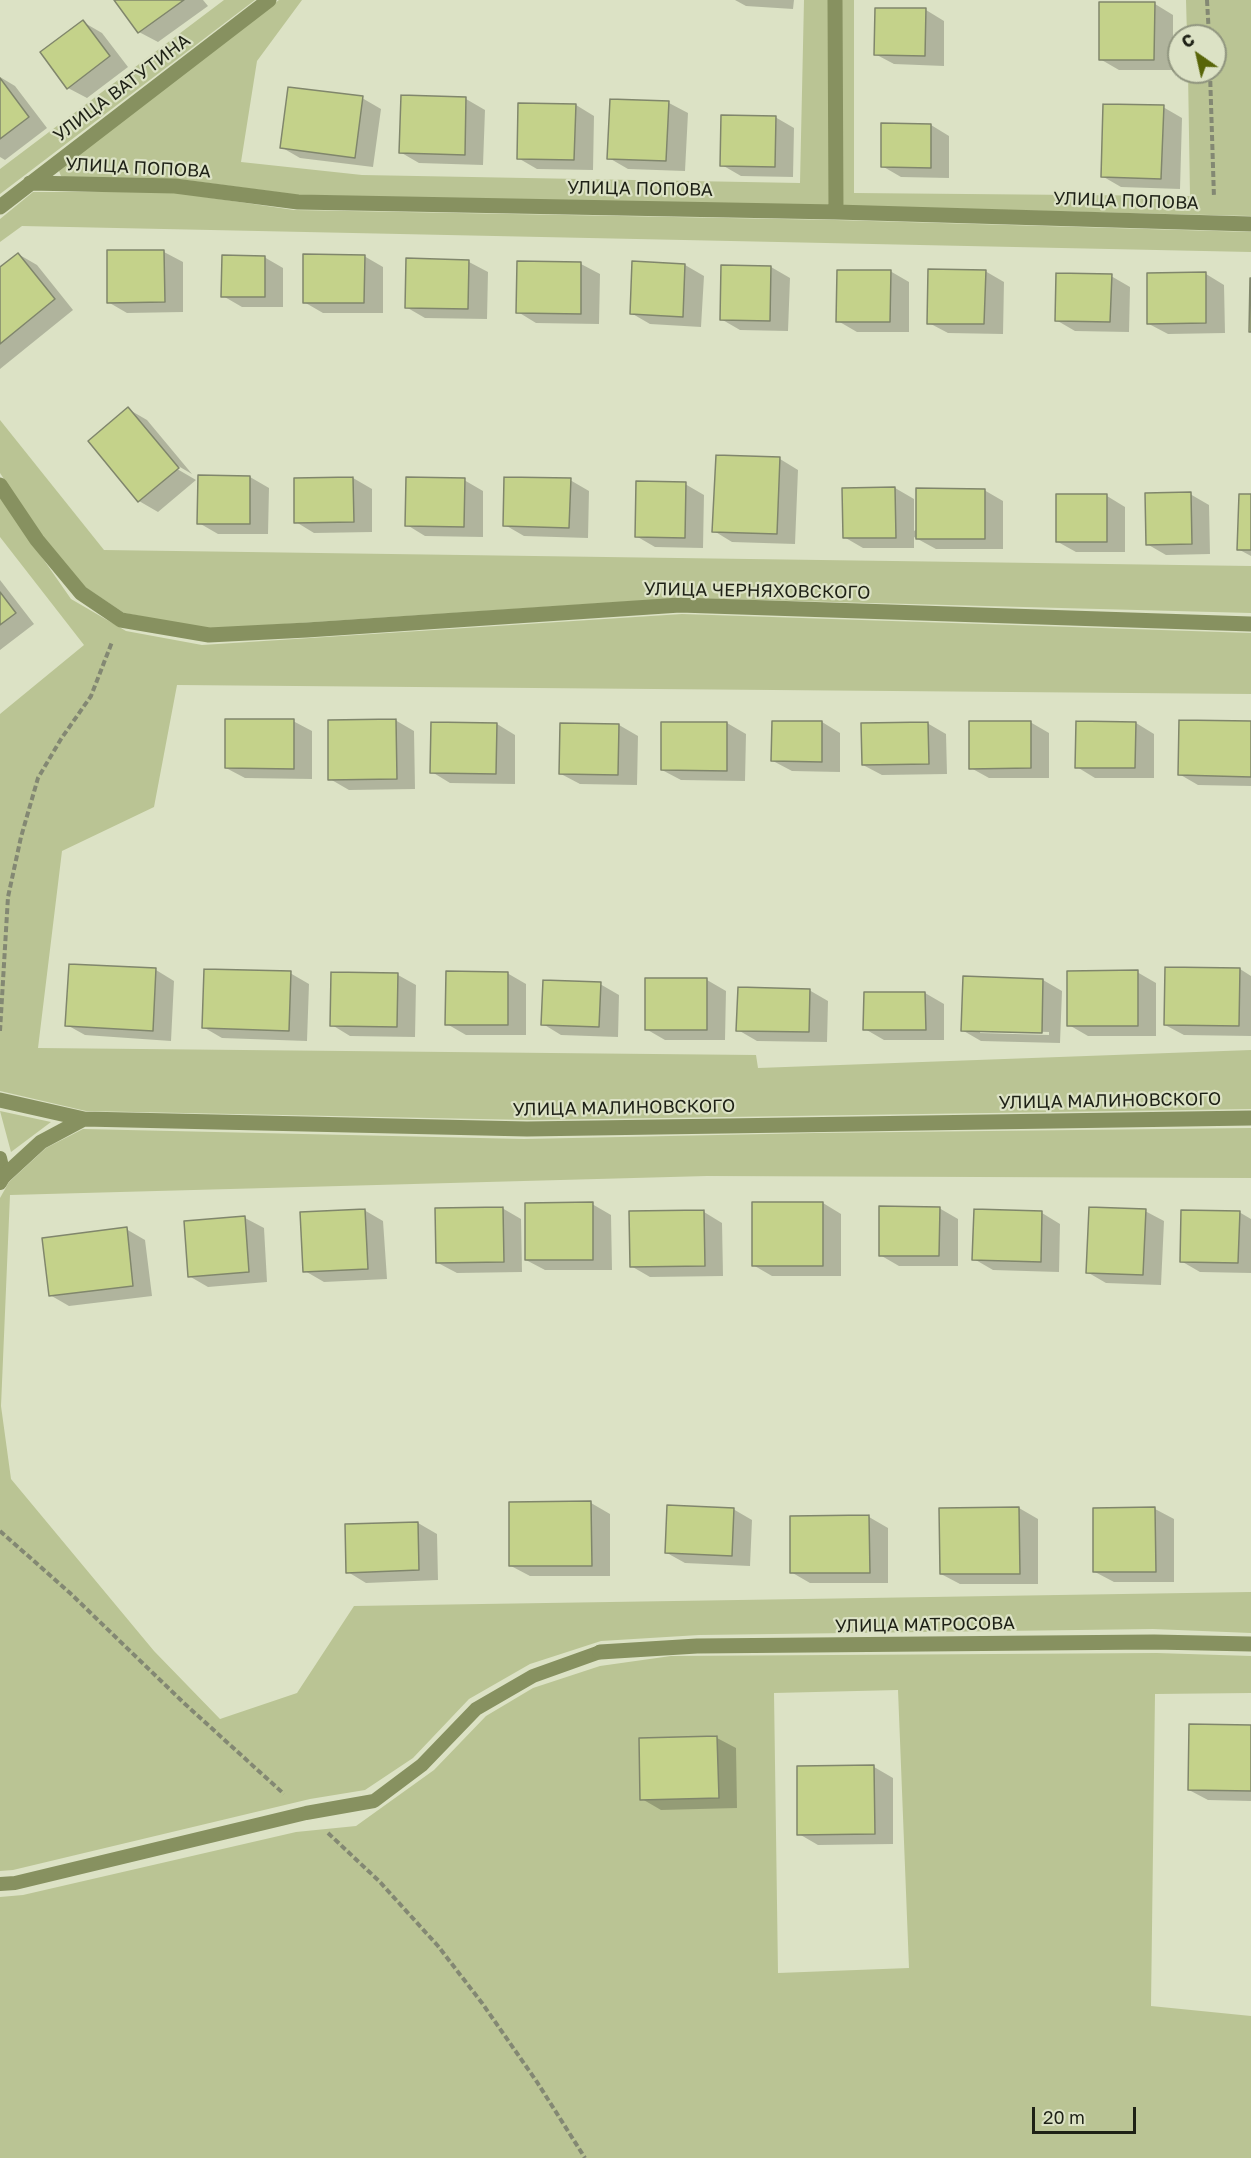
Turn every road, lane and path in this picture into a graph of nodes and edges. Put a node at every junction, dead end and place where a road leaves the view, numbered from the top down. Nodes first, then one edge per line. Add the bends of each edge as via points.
1 (269, 0) edge
2 (835, 0) edge
3 (1208, 0) edge
4 (1209, 24) edge
5 (1210, 84) edge
6 (30, 183) junction
7 (0, 207) edge
8 (836, 212) junction
9 (1214, 223) junction
10 (1251, 224) edge
11 (0, 485) edge
12 (121, 620) junction
13 (1251, 624) edge
14 (0, 1031) edge
15 (0, 1100) edge
16 (1251, 1118) edge
17 (84, 1119) junction
18 (0, 1158) edge
19 (2, 1179) edge
20 (1251, 1644) edge
21 (600, 1652) joint
22 (0, 1884) edge

1 - 6 street, УЛИЦА ВАТУТИНА
2 - 8 street
3 - 4 path
5 - 9 path
6 - 7 street, УЛИЦА ВАТУТИНА
6 - 8 street, УЛИЦА ПОПОВА via 175,186 298,202
8 - 9 street, УЛИЦА ПОПОВА
9 - 10 street, УЛИЦА ПОПОВА
11 - 12 street via 37,540 81,593
12 - 13 street, УЛИЦА ЧЕРНЯХОВСКОГО via 209,635 680,605
12 - 14 path via 91,696 38,778 8,897
15 - 17 street, УЛИЦА МАЛИНОВСКОГО
16 - 17 street, УЛИЦА МАЛИНОВСКОГО via 527,1129
17 - 19 street via 40,1142
18 - 19 lane
20 - 21 street, УЛИЦА МАТРОСОВА via 697,1646
21 - 22 lane via 533,1676 476,1709 422,1765 374,1801 306,1813

